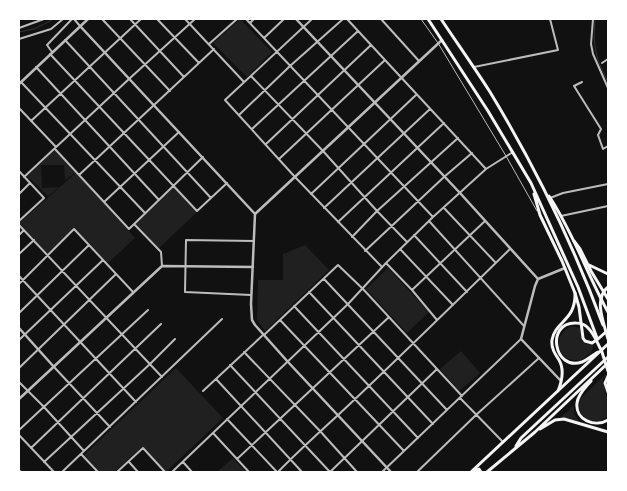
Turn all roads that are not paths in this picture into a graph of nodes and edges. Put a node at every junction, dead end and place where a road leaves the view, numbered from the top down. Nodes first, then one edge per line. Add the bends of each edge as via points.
1 (44, 19) edge
2 (63, 19) edge
3 (73, 19) edge
4 (88, 19) edge
5 (102, 19) edge
6 (130, 19) edge
7 (140, 19) edge
8 (157, 19) edge
9 (185, 19) edge
10 (195, 19) edge
11 (237, 19) edge
12 (246, 19) edge
13 (254, 19) edge
14 (284, 19) edge
15 (296, 19) edge
16 (312, 19) edge
17 (343, 19) edge
18 (346, 19) edge
19 (381, 19) edge
20 (421, 19) edge
21 (428, 19) edge
22 (441, 19) edge
23 (550, 19) edge
24 (593, 19) edge
25 (250, 23) junction
26 (135, 24) junction
27 (189, 24) junction
28 (80, 26) junction
29 (303, 27) junction
30 (19, 28) edge
31 (358, 31) junction
32 (120, 38) junction
33 (174, 38) junction
34 (264, 38) junction
35 (19, 39) edge
36 (442, 39) junction
37 (65, 40) junction
38 (317, 41) junction
39 (438, 43) junction
40 (209, 44) junction
41 (371, 46) junction
42 (214, 49) junction
43 (160, 51) junction
44 (51, 53) junction
45 (105, 53) junction
46 (276, 53) junction
47 (331, 56) junction
48 (608, 59) edge
49 (385, 60) junction
50 (419, 61) junction
51 (199, 63) junction
52 (602, 63) dead end
53 (145, 64) junction
54 (290, 66) junction
55 (36, 67) junction
56 (89, 67) junction
57 (473, 68) junction
58 (344, 70) junction
59 (251, 76) junction
60 (184, 77) junction
61 (401, 77) junction
62 (129, 78) junction
63 (75, 80) junction
64 (304, 81) junction
65 (244, 82) junction
66 (582, 82) dead end
67 (20, 83) edge
68 (358, 85) junction
69 (608, 88) edge
70 (265, 90) junction
71 (170, 91) junction
72 (60, 93) junction
73 (114, 93) junction
74 (417, 94) junction
75 (318, 95) junction
76 (374, 103) junction
77 (154, 105) junction
78 (279, 105) junction
79 (100, 106) junction
80 (19, 108) edge
81 (46, 108) junction
82 (431, 109) junction
83 (332, 110) junction
84 (239, 115) junction
85 (292, 119) junction
86 (389, 119) junction
87 (85, 120) junction
88 (139, 120) junction
89 (31, 121) junction
90 (444, 123) junction
91 (348, 127) junction
92 (252, 129) junction
93 (179, 132) junction
94 (125, 133) junction
95 (70, 134) junction
96 (306, 134) junction
97 (403, 134) junction
98 (458, 138) junction
99 (364, 143) junction
100 (266, 144) junction
101 (110, 146) junction
102 (164, 146) junction
103 (608, 146) edge
104 (56, 148) junction
105 (417, 148) junction
106 (323, 151) junction
107 (513, 152) junction
108 (472, 153) junction
109 (506, 156) junction
110 (203, 157) junction
111 (377, 158) junction
112 (279, 159) junction
113 (95, 160) junction
114 (149, 160) junction
115 (430, 163) junction
116 (338, 168) junction
117 (486, 168) junction
118 (19, 171) edge
119 (188, 172) junction
120 (391, 173) junction
121 (134, 174) junction
122 (79, 175) junction
123 (24, 177) junction
124 (295, 177) junction
125 (444, 177) junction
126 (351, 182) junction
127 (30, 183) junction
128 (227, 183) junction
129 (531, 183) junction
130 (608, 184) edge
131 (173, 186) junction
132 (542, 186) junction
133 (120, 187) junction
134 (404, 187) junction
135 (460, 193) junction
136 (19, 194) edge
137 (311, 194) junction
138 (366, 197) junction
139 (211, 198) junction
140 (550, 198) junction
141 (159, 200) junction
142 (104, 202) junction
143 (418, 202) junction
144 (608, 206) edge
145 (324, 208) junction
146 (444, 208) junction
147 (377, 211) junction
148 (145, 213) junction
149 (255, 214) junction
150 (540, 215) junction
151 (561, 216) junction
152 (433, 217) junction
153 (19, 221) edge
154 (429, 221) junction
155 (485, 221) junction
156 (338, 222) junction
157 (19, 224) edge
158 (134, 224) junction
159 (391, 226) junction
160 (24, 230) junction
161 (19, 235) edge
162 (414, 235) junction
163 (470, 236) junction
164 (352, 237) junction
165 (34, 240) junction
166 (254, 241) junction
167 (407, 242) junction
168 (574, 242) junction
169 (89, 245) junction
170 (400, 248) junction
171 (510, 249) junction
172 (455, 250) junction
173 (365, 251) junction
174 (19, 254) edge
175 (48, 256) junction
176 (103, 260) junction
177 (386, 263) junction
178 (441, 263) junction
179 (496, 263) junction
180 (587, 264) junction
181 (162, 266) junction
182 (185, 266) junction
183 (253, 267) junction
184 (382, 267) junction
185 (564, 268) junction
186 (62, 271) junction
187 (116, 274) junction
188 (608, 274) edge
189 (19, 276) edge
190 (426, 276) junction
191 (324, 278) junction
192 (480, 278) junction
193 (538, 279) junction
194 (23, 280) junction
195 (19, 284) edge
196 (76, 285) junction
197 (608, 287) edge
198 (363, 289) junction
199 (412, 290) junction
200 (132, 292) junction
201 (309, 292) junction
202 (467, 292) junction
203 (575, 293) junction
204 (251, 295) junction
205 (37, 296) junction
206 (608, 299) edge
207 (90, 300) junction
208 (348, 304) junction
209 (453, 305) junction
210 (294, 306) junction
211 (51, 310) junction
212 (148, 310) dead end
213 (608, 312) edge
214 (19, 313) edge
215 (106, 317) junction
216 (389, 317) junction
217 (334, 318) junction
218 (222, 320) dead end
219 (280, 320) junction
220 (438, 320) junction
221 (161, 324) dead end
222 (64, 325) junction
223 (524, 326) junction
224 (19, 328) edge
225 (608, 330) edge
226 (319, 332) junction
227 (373, 332) junction
228 (122, 334) junction
229 (25, 335) junction
230 (263, 335) junction
231 (175, 338) dead end
232 (521, 339) junction
233 (608, 339) edge
234 (19, 340) edge
235 (81, 342) junction
236 (359, 344) junction
237 (413, 344) junction
238 (606, 346) edge
239 (305, 347) junction
240 (600, 348) junction
241 (136, 349) junction
242 (39, 350) junction
243 (244, 352) junction
244 (344, 358) junction
245 (398, 358) junction
246 (539, 358) junction
247 (608, 358) edge
248 (96, 359) junction
249 (288, 362) junction
250 (608, 363) edge
251 (150, 364) junction
252 (230, 365) junction
253 (54, 366) junction
254 (19, 368) edge
255 (437, 369) junction
256 (608, 371) edge
257 (329, 372) junction
258 (384, 372) junction
259 (598, 372) junction
260 (109, 374) junction
261 (608, 376) edge
262 (162, 377) junction
263 (216, 379) junction
264 (270, 379) junction
265 (19, 382) edge
266 (562, 382) junction
267 (69, 383) junction
268 (422, 383) junction
269 (370, 385) junction
270 (313, 388) junction
271 (123, 389) junction
272 (27, 391) junction
273 (203, 391) dead end
274 (256, 392) junction
275 (608, 392) edge
276 (556, 394) junction
277 (408, 397) junction
278 (461, 397) junction
279 (19, 398) edge
280 (84, 398) junction
281 (355, 399) junction
282 (136, 402) junction
283 (295, 405) junction
284 (241, 406) junction
285 (44, 407) junction
286 (447, 410) junction
287 (394, 411) junction
288 (98, 413) junction
289 (338, 415) junction
290 (476, 415) junction
291 (228, 419) junction
292 (280, 419) junction
293 (608, 420) edge
294 (58, 423) junction
295 (433, 424) junction
296 (379, 425) junction
297 (110, 426) junction
298 (19, 430) edge
299 (320, 431) junction
300 (535, 432) junction
301 (608, 432) edge
302 (213, 433) junction
303 (266, 433) junction
304 (19, 435) edge
305 (71, 438) junction
306 (418, 438) junction
307 (362, 441) junction
308 (503, 442) junction
309 (305, 445) junction
310 (252, 446) junction
311 (31, 448) junction
312 (513, 449) junction
313 (404, 451) junction
314 (84, 452) junction
315 (81, 454) junction
316 (344, 458) junction
317 (237, 459) junction
318 (290, 459) junction
319 (44, 462) junction
320 (129, 462) junction
321 (183, 462) junction
322 (387, 468) junction
323 (19, 470) edge
324 (52, 471) edge
325 (489, 471) edge
326 (21, 472) edge
327 (62, 472) edge
328 (98, 472) edge
329 (118, 472) edge
330 (138, 472) edge
331 (164, 472) edge
332 (172, 472) edge
333 (192, 472) edge
334 (249, 472) edge
335 (278, 472) edge
336 (302, 472) edge
337 (330, 472) edge
338 (357, 472) edge
339 (382, 472) edge
340 (391, 472) edge
341 (417, 472) edge
342 (470, 472) edge
343 (474, 472) edge
344 (481, 472) edge

1 - 30 street
2 - 35 street via 51,29
3 - 28 street
3 - 44 street via 47,45
4 - 28 street
5 - 32 street
6 - 26 street
7 - 26 street
8 - 33 street
9 - 27 street
10 - 27 street
11 - 40 street
12 - 25 street
13 - 25 street
14 - 34 street
15 - 29 street
16 - 29 street
17 - 38 street
18 - 31 street
19 - 50 street
20 - 39 lane
21 - 36 main road
22 - 57 main road
23 - 57 street via 558,50
24 - 69 street via 593,54
25 - 34 street
26 - 32 street
26 - 43 street
27 - 33 street
27 - 40 street
28 - 37 street
28 - 45 street
29 - 38 street
29 - 46 street
31 - 41 street
31 - 47 street
32 - 45 street
32 - 53 street
33 - 43 street
33 - 51 street
34 - 46 street
36 - 39 street
36 - 107 main road
37 - 44 street
37 - 56 street
38 - 47 street
38 - 54 street
39 - 50 street
39 - 109 lane
40 - 42 street
41 - 49 street
41 - 58 street
42 - 51 street
42 - 65 street
43 - 53 street
43 - 60 street
44 - 55 street
44 - 63 street
45 - 56 street
45 - 62 street
46 - 54 street
46 - 59 street
47 - 58 street
47 - 64 street
48 - 52 street
49 - 61 street
49 - 68 street
50 - 61 street
51 - 60 street
53 - 62 street
53 - 71 street
54 - 64 street
54 - 70 street
55 - 67 street
55 - 72 street
56 - 63 street
56 - 73 street
57 - 132 main road via 490,93
58 - 68 street
58 - 75 street
59 - 65 street
59 - 70 street
60 - 71 street
61 - 74 street
61 - 76 street
62 - 73 street
62 - 77 street
63 - 72 street
63 - 79 street
64 - 75 street
64 - 78 street
65 - 84 street via 225,100
66 - 103 street via 574,86 601,129 598,135 603,149
67 - 81 street
68 - 76 street
68 - 83 street
70 - 78 street
70 - 84 street
71 - 77 street
72 - 81 street
72 - 87 street
73 - 79 street
73 - 88 street
74 - 82 street
74 - 86 street
75 - 83 street
75 - 85 street
76 - 86 street
76 - 91 street
77 - 88 street
77 - 93 street
78 - 85 street
78 - 92 street
79 - 87 street
79 - 94 street
80 - 89 street
81 - 89 street
81 - 95 street
82 - 90 street
82 - 97 street
83 - 91 street
83 - 96 street
84 - 92 street
85 - 96 street
85 - 100 street
86 - 97 street
86 - 99 street
87 - 95 street
87 - 101 street
88 - 94 street
88 - 102 street
89 - 104 street
90 - 98 street
90 - 105 street
91 - 99 street
91 - 106 street
92 - 100 street
93 - 102 street
93 - 110 street
94 - 101 street
94 - 114 street
95 - 104 street
95 - 113 street
96 - 106 street
96 - 112 street
97 - 105 street
97 - 111 street
98 - 108 street
98 - 115 street
99 - 111 street
99 - 116 street
100 - 112 street
101 - 113 street
101 - 121 street
102 - 114 street
102 - 119 street
104 - 122 street
104 - 123 street
105 - 115 street
105 - 120 street
106 - 116 street
106 - 124 street
107 - 109 street
107 - 129 main road
108 - 117 street
108 - 125 street
109 - 117 street
109 - 150 lane
110 - 119 street
110 - 128 street
111 - 120 street
111 - 126 street
112 - 124 street
113 - 122 street
113 - 133 street
114 - 121 street
114 - 131 street
115 - 125 street
115 - 134 street
116 - 126 street
116 - 137 street
117 - 135 street
118 - 123 street
119 - 131 street
119 - 139 street
120 - 134 street
120 - 138 street
121 - 133 street
121 - 141 street
122 - 142 street
123 - 127 street
124 - 137 street
124 - 149 street
125 - 135 street
125 - 143 street
126 - 138 street
126 - 145 street
127 - 136 street
127 - 153 street via 44,198
128 - 139 street
128 - 149 street
129 - 150 main road
129 - 240 main road via 578,287
130 - 140 street
131 - 139 street via 197,211
131 - 141 street
132 - 140 main road
132 - 233 main road via 587,283
133 - 142 street
133 - 148 street
134 - 143 street
134 - 147 street
135 - 146 street
135 - 155 street
137 - 145 street
138 - 147 street
138 - 156 street
140 - 151 main road
141 - 148 street
142 - 158 street via 128,229
143 - 152 street
143 - 159 street
144 - 151 street
145 - 156 street
146 - 152 street
146 - 163 street
147 - 159 street
147 - 164 street
148 - 158 street
149 - 166 street
150 - 185 main road
151 - 168 main road
152 - 154 street
154 - 162 street
154 - 172 street
155 - 163 street
155 - 171 street
156 - 164 street
157 - 160 street
158 - 181 street via 162,252
159 - 167 street
159 - 173 street
160 - 161 street
160 - 165 street
162 - 167 street
162 - 178 street
163 - 172 street
163 - 179 street
164 - 173 street
165 - 174 street
165 - 175 street
166 - 182 street via 186,240
166 - 183 street
167 - 170 street
168 - 180 main road
168 - 213 main road
169 - 175 street via 74,229
169 - 176 street
169 - 186 street
170 - 177 street
170 - 190 street
171 - 179 street
171 - 193 street
172 - 178 street
172 - 192 street
173 - 184 street
175 - 186 street
175 - 194 street
176 - 187 street
176 - 196 street
177 - 184 street
177 - 199 street
178 - 190 street
178 - 202 street
179 - 192 street
180 - 188 main road
180 - 206 main road
181 - 182 street
181 - 200 street
182 - 183 street
182 - 204 street via 185,292
183 - 204 street
184 - 198 street
185 - 193 street
185 - 203 main road
186 - 196 street
186 - 205 street
187 - 200 street
187 - 207 street
189 - 194 street
190 - 199 street
190 - 209 street
191 - 198 street via 338,265
191 - 201 street
191 - 208 street
192 - 202 street
192 - 223 street
193 - 223 street
194 - 195 street
194 - 205 street
196 - 207 street
196 - 211 street
197 - 233 main road via 602,294 600,303
198 - 208 street
198 - 216 street
199 - 220 street
200 - 215 street
201 - 210 street
201 - 217 street
202 - 209 street
203 - 225 main road via 585,341 592,342
203 - 266 main road via 573,309 552,339 554,354 561,363
204 - 230 street via 252,320
205 - 211 street
205 - 214 street
207 - 215 street
207 - 222 street
208 - 217 street
208 - 227 street
209 - 220 street
210 - 219 street
210 - 226 street
211 - 222 street
211 - 229 street
212 - 228 street
215 - 228 street
215 - 235 street
216 - 227 street
216 - 237 street
217 - 226 street
217 - 236 street
218 - 262 street
219 - 230 street
219 - 239 street
220 - 237 street
221 - 241 street
222 - 235 street
222 - 242 street
223 - 232 street
224 - 229 street
226 - 239 street
226 - 244 street
227 - 236 street
227 - 245 street
228 - 241 street
228 - 248 street
229 - 234 street
229 - 242 street
230 - 243 street
230 - 249 street
231 - 251 street
232 - 246 street
232 - 278 street
235 - 248 street
235 - 253 street
236 - 244 street
236 - 258 street
237 - 245 street
237 - 255 street
238 - 240 main road via 582,362 568,361 557,349 556,338 562,328 572,323 580,323 589,328
238 - 276 main road
239 - 249 street
239 - 257 street
240 - 256 main road
241 - 251 street
241 - 260 street
242 - 253 street
242 - 254 street
243 - 252 street
243 - 264 street
244 - 257 street
244 - 269 street
245 - 258 street
245 - 268 street
246 - 266 street
246 - 290 street
247 - 312 main road via 521,438
248 - 260 street
248 - 267 street
249 - 264 street
249 - 270 street
250 - 259 main road
251 - 262 street
251 - 271 street
252 - 263 street
252 - 274 street
253 - 267 street
253 - 272 street
255 - 268 street
255 - 278 street
257 - 270 street
257 - 281 street
258 - 269 street
258 - 277 street
259 - 293 main road via 577,403 579,413 583,419 595,424
259 - 300 main road
260 - 271 street
260 - 280 street
261 - 275 main road via 605,383
262 - 282 street
263 - 273 street
263 - 284 street
264 - 274 street
264 - 283 street
265 - 272 street
266 - 276 main road
267 - 280 street
267 - 285 street
268 - 277 street
268 - 286 street
269 - 281 street
269 - 287 street
270 - 283 street
270 - 289 street
271 - 282 street
271 - 288 street
272 - 279 street
272 - 285 street
274 - 284 street
274 - 292 street
276 - 308 main road
277 - 287 street
277 - 295 street
278 - 286 street
278 - 290 street
280 - 288 street
280 - 294 street
281 - 289 street
281 - 296 street
282 - 297 street
283 - 292 street
283 - 299 street
284 - 291 street
284 - 303 street
285 - 294 street
285 - 298 street
286 - 295 street
287 - 296 street
287 - 306 street
288 - 297 street
288 - 305 street
289 - 299 street
289 - 307 street
290 - 308 street
290 - 341 street
291 - 302 street
291 - 310 street
292 - 303 street
292 - 309 street
294 - 305 street
294 - 311 street
295 - 306 street
296 - 307 street
296 - 313 street
297 - 314 street
299 - 309 street
299 - 316 street
300 - 301 main road via 550,422 564,419
300 - 312 main road
302 - 317 street
302 - 321 street
303 - 310 street
303 - 318 street
304 - 311 street
305 - 314 street
305 - 319 street
306 - 313 street
307 - 316 street
307 - 322 street
308 - 342 main road
309 - 318 street
309 - 337 street
310 - 317 street
310 - 335 street
311 - 319 street
312 - 325 main road
313 - 322 street
314 - 315 street
315 - 327 street
315 - 328 street
316 - 337 street
316 - 338 street
317 - 334 street
318 - 335 street
318 - 336 street
319 - 324 street
320 - 329 street
320 - 330 street
320 - 331 street via 143,448
321 - 332 street
321 - 333 street
322 - 339 street
322 - 340 street
323 - 326 street
343 - 344 main road via 479,469

